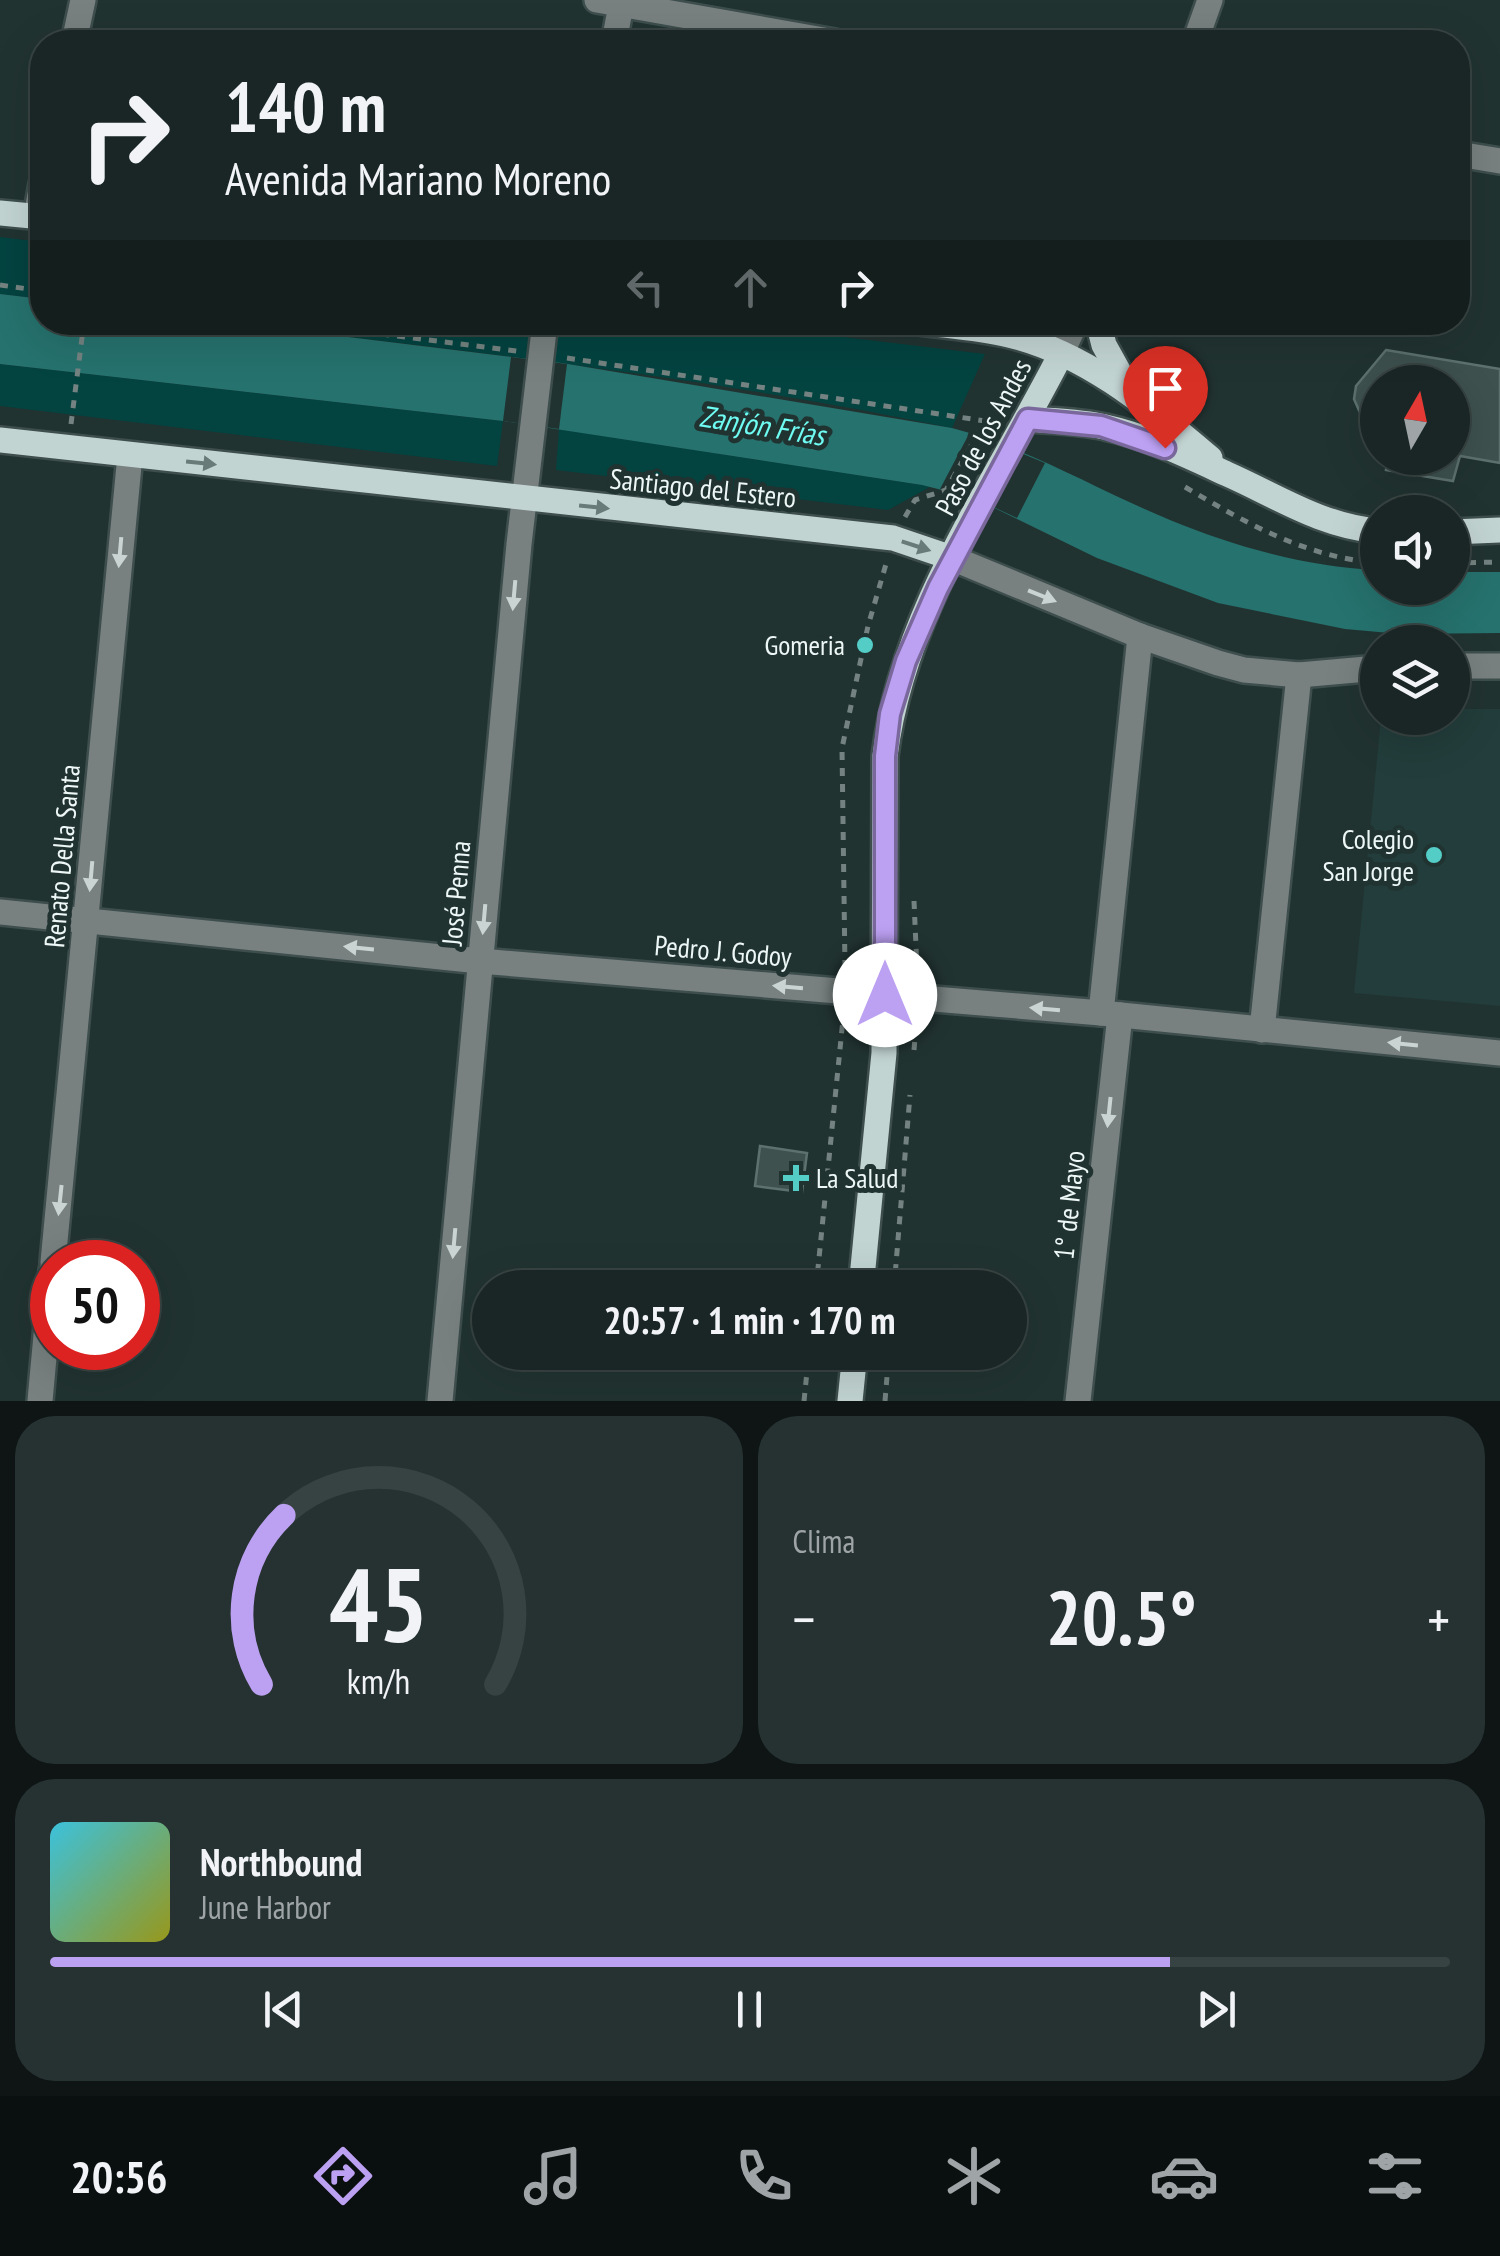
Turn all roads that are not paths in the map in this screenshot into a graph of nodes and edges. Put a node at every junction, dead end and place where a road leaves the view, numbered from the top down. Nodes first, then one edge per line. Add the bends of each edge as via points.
1 (83, 0) edge
2 (1210, 0) edge
3 (613, 1) edge
4 (77, 30) edge
5 (614, 30) edge
6 (770, 30) edge
7 (1199, 30) edge
8 (1470, 156) edge
9 (1500, 161) edge
10 (0, 212) edge
11 (30, 216) edge
12 (543, 335) edge
13 (1008, 335) edge
14 (1070, 335) edge
15 (1101, 335) edge
16 (1061, 354) junction
17 (1130, 392) junction
18 (1028, 419) junction
19 (0, 440) edge
20 (130, 456) junction
21 (1231, 475) junction
22 (524, 498) junction
23 (1360, 528) edge
24 (1500, 530) edge
25 (1470, 531) edge
26 (952, 558) junction
27 (1140, 636) junction
28 (1470, 666) edge
29 (1500, 666) edge
30 (1360, 670) edge
31 (1298, 675) junction
32 (0, 912) edge
33 (87, 920) junction
34 (480, 961) junction
35 (885, 995) junction
36 (1110, 1014) junction
37 (1262, 1030) junction
38 (1500, 1053) edge
39 (55, 1240) edge
40 (863, 1270) edge
41 (43, 1370) edge
42 (853, 1370) edge
43 (40, 1401) edge
44 (440, 1401) edge
45 (850, 1401) edge
46 (1078, 1401) edge

1 - 4 street
2 - 7 street
3 - 5 street
3 - 6 street
8 - 9 street
10 - 11 main road
12 - 22 street, José Penna
13 - 16 main road
14 - 16 street, Paso de los Andes
15 - 17 main road
16 - 17 main road
16 - 18 main road, Paso de los Andes
17 - 21 main road
18 - 21 main road via 1132,434
18 - 26 main road, Paso de los Andes
19 - 20 main road, Santiago del Estero
20 -> 22 main road, Santiago del Estero
20 -> 33 street, Renato Della Santa
21 - 23 main road via 1299,510
22 -> 26 main road, Santiago del Estero via 893,538
22 -> 34 street, José Penna
24 - 25 main road
26 -> 27 street, Santiago del Estero
26 - 35 main road, Paso de los Andes via 890,714
27 - 31 street, Santiago del Estero via 1244,670
27 - 36 street, 1° de Mayo
28 - 29 street
30 - 31 street, Santiago del Estero
31 - 37 street
32 - 33 street, Pedro J. Godoy
34 -> 33 street, Pedro J. Godoy
33 -> 39 street, Renato Della Santa
35 -> 34 street, Pedro J. Godoy
34 -> 44 street, José Penna
36 -> 35 street, Pedro J. Godoy
35 - 40 main road, Paso de los Andes
36 - 37 street, Pedro J. Godoy
36 -> 46 street, 1° de Mayo
38 -> 37 street, Pedro J. Godoy
41 - 43 street
42 - 45 main road

